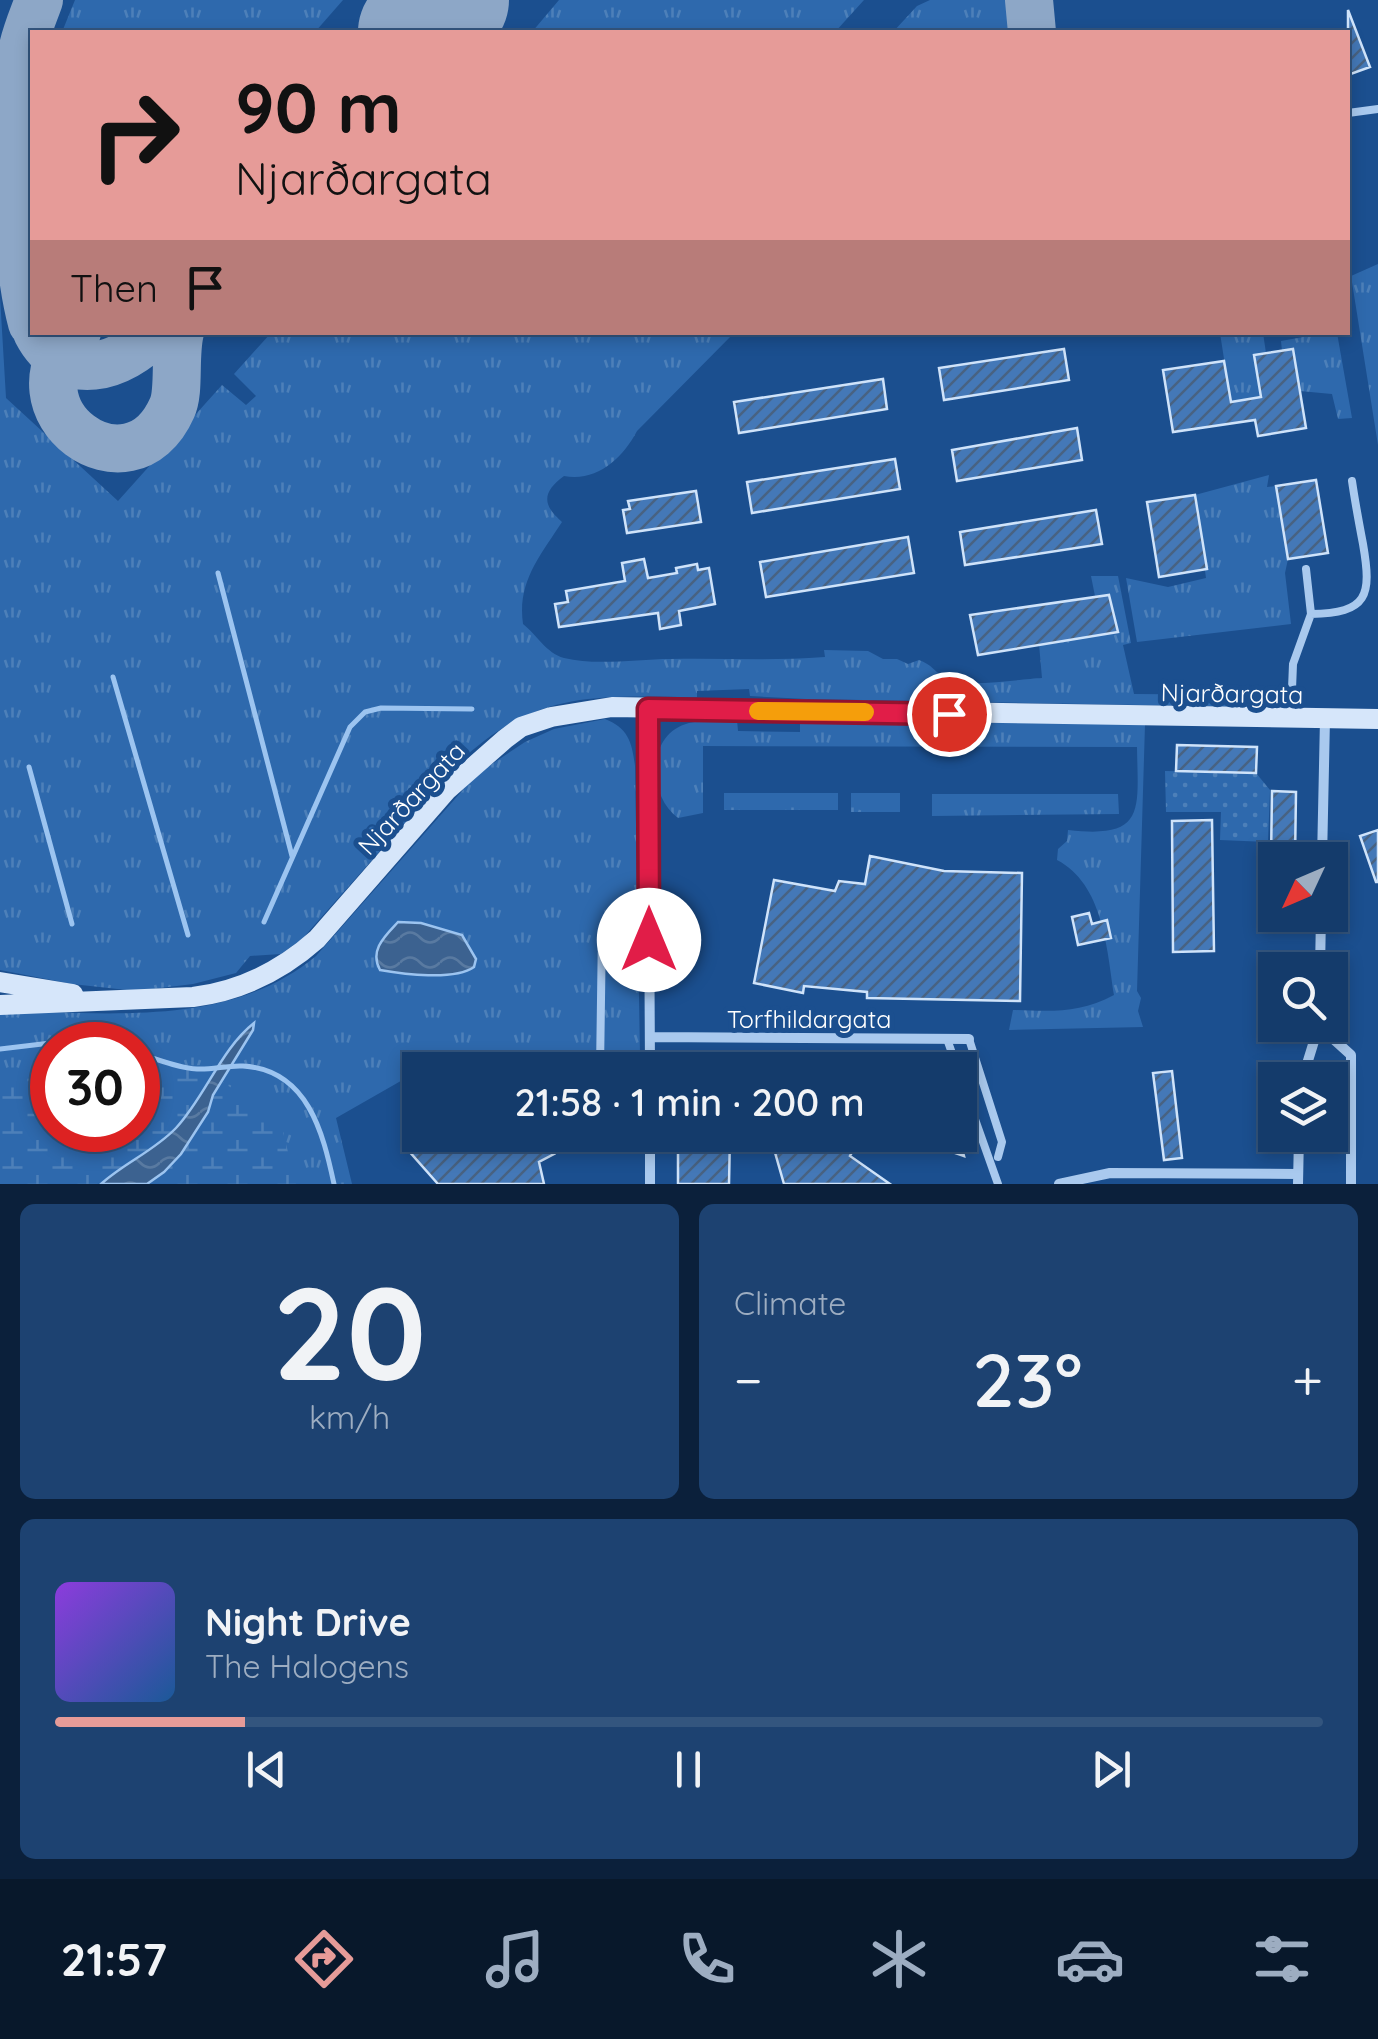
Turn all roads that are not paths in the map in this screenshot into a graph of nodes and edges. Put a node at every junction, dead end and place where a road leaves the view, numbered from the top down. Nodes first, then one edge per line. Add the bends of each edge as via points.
1 (1378, 109) edge
2 (1350, 113) edge
3 (1352, 480) dead end
4 (1306, 569) dead end
5 (1310, 614) junction
6 (648, 709) junction
7 (1291, 718) junction
8 (1325, 719) junction
9 (1378, 719) edge
10 (1322, 842) edge
11 (649, 908) junction
12 (0, 982) edge
13 (114, 1001) junction
14 (0, 1005) edge
15 (650, 1037) junction
16 (946, 1039) junction
17 (968, 1039) joint
18 (1337, 1042) edge
19 (600, 1052) edge
20 (650, 1052) edge
21 (951, 1052) edge
22 (977, 1124) edge
23 (650, 1152) edge
24 (1299, 1152) edge
25 (998, 1157) dead end
26 (1298, 1179) edge
27 (650, 1184) edge
28 (998, 1184) edge
29 (1059, 1184) edge
30 (1352, 1184) edge

1 - 2 lane
3 - 5 lane via 1367,571 1364,596 1338,613
4 - 5 lane
5 - 7 lane via 1292,664
6 - 7 main road, Njarðargata
6 - 11 street
6 - 13 main road, Njarðargata via 577,712 504,739 447,790 317,939 267,975 220,993
7 - 8 main road, Njarðargata
8 - 9 main road, Njarðargata
8 - 10 street
11 - 15 street
11 - 19 lane via 617,916 602,930
12 - 13 main road, Njarðargata
13 - 14 main road, Njarðargata
15 - 16 street, Torfhildargata
15 - 20 street
16 - 17 street, Torfhildargata
16 - 21 lane
17 - 25 lane via 1002,1142
18 - 30 street via 1351,1055
22 - 28 lane
23 - 27 street
24 - 26 street
26 - 29 street via 1110,1173

